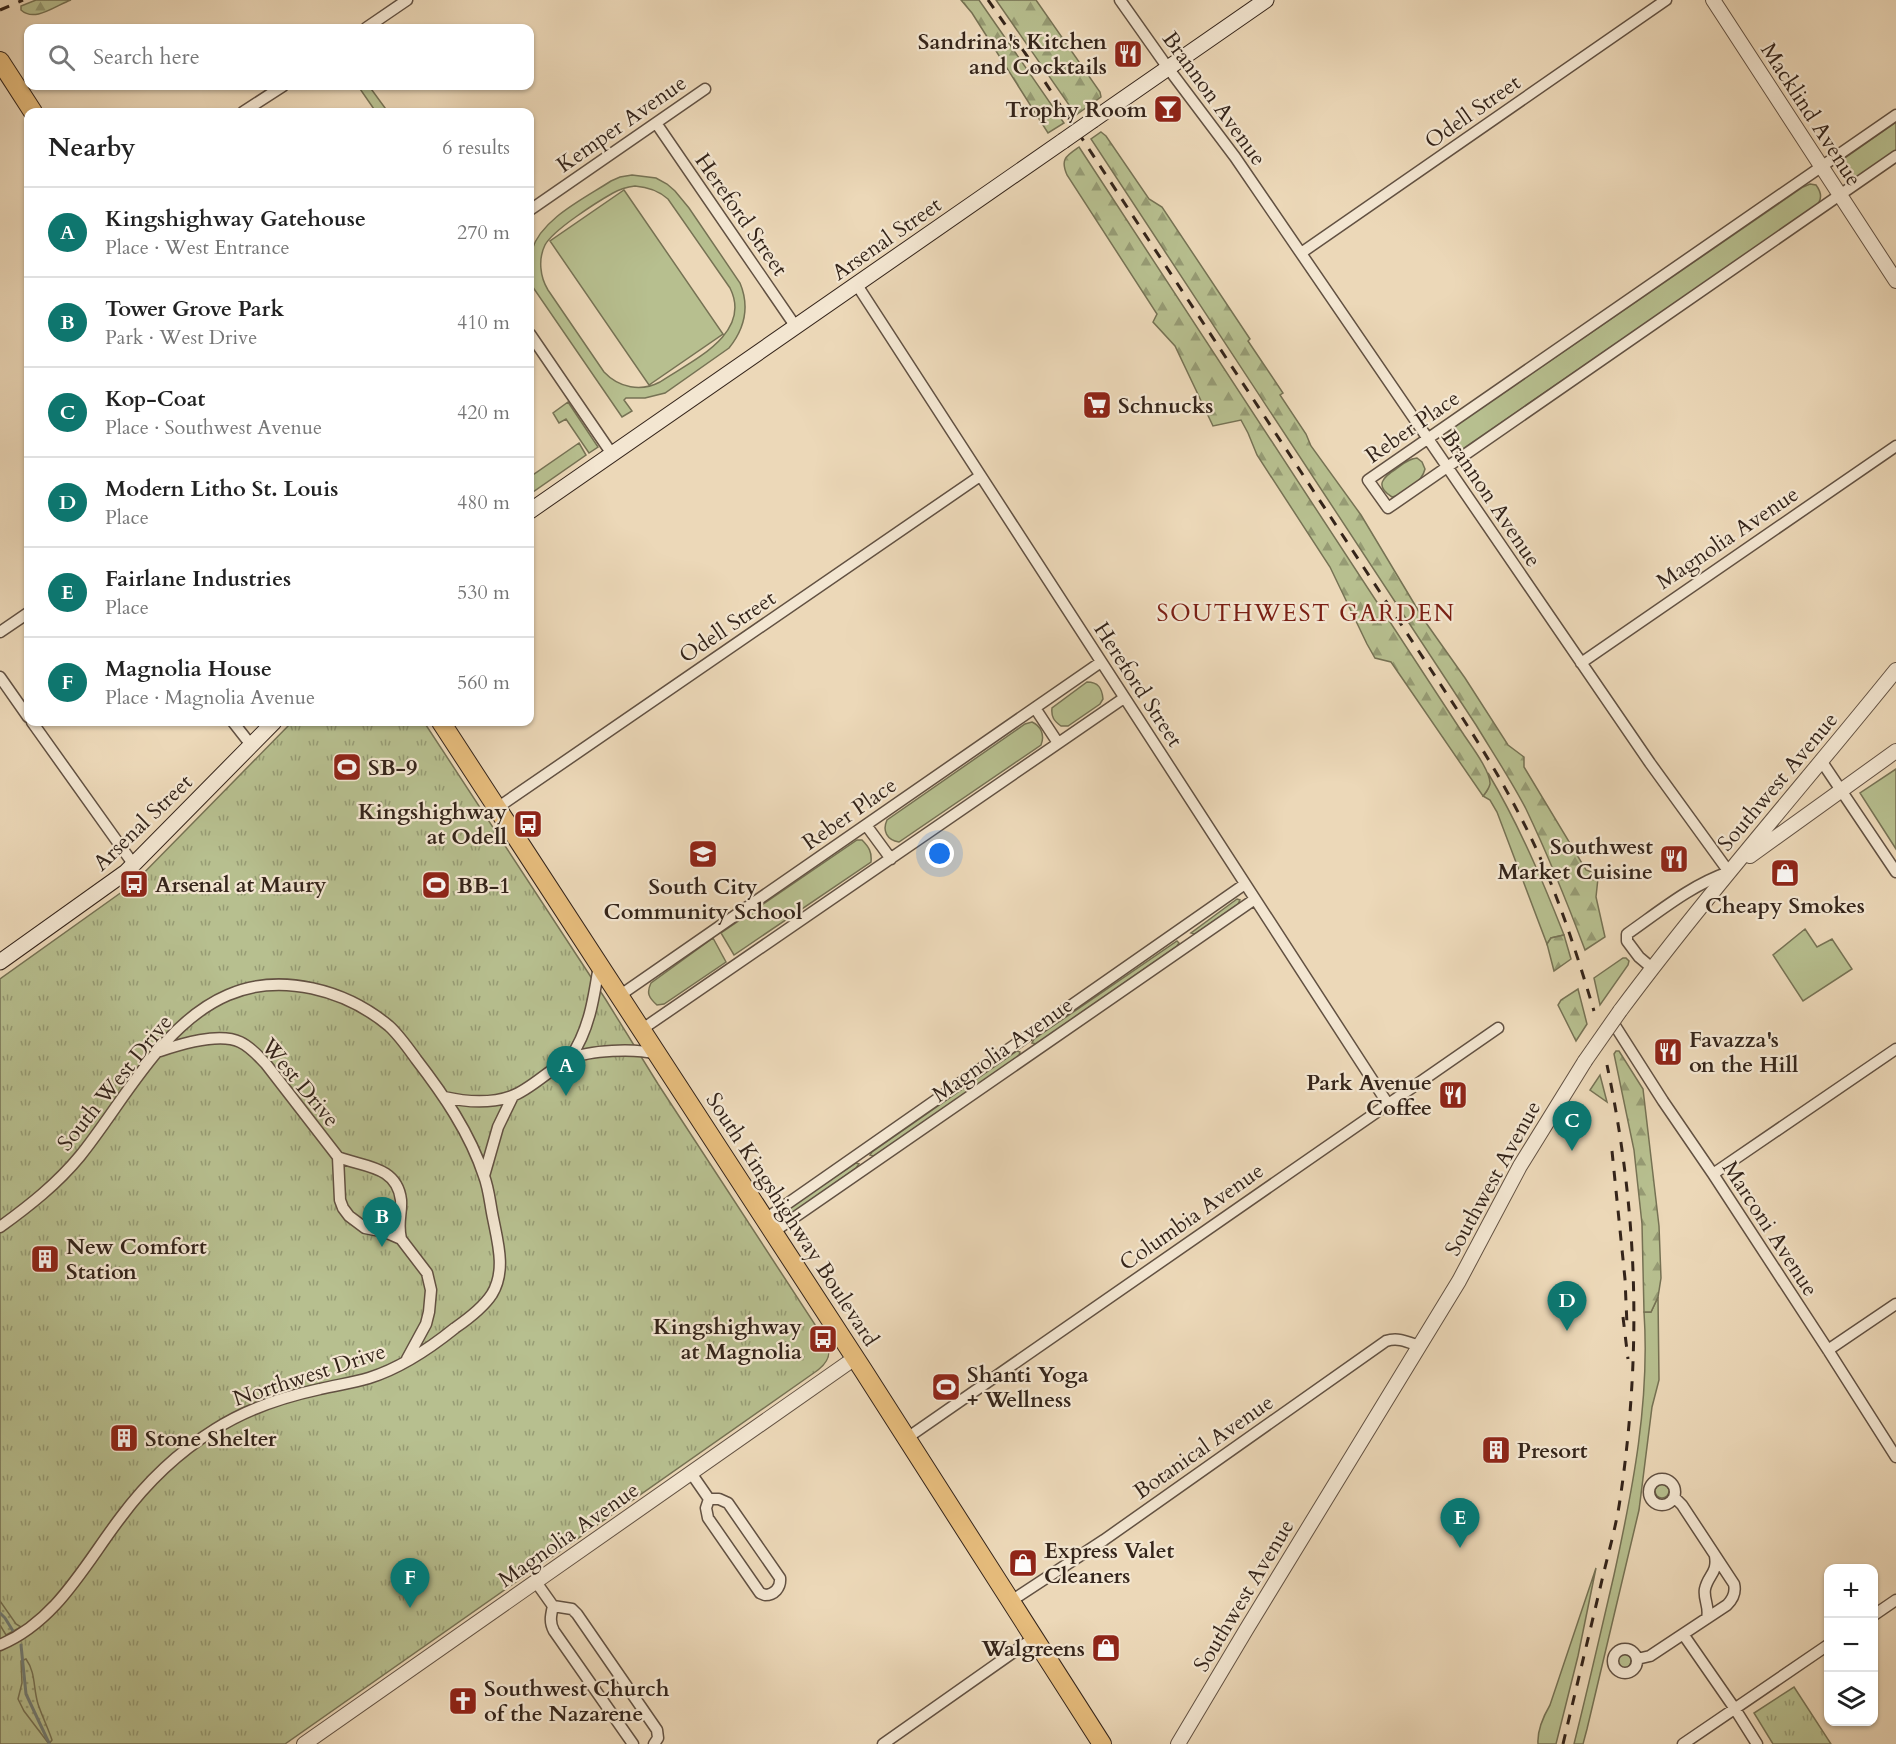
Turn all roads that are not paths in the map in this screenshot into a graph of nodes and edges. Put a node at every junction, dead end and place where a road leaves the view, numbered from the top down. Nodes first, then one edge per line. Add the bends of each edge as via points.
1 (407, 0) edge
2 (1120, 0) edge
3 (1266, 0) edge
4 (1666, 0) edge
5 (1713, 0) edge
6 (372, 24) edge
7 (0, 61) edge
8 (1168, 68) junction
9 (705, 89) dead end
10 (277, 90) edge
11 (30, 108) edge
12 (249, 108) edge
13 (1896, 115) edge
14 (656, 123) junction
15 (1896, 156) edge
16 (1821, 166) junction
17 (1840, 195) junction
18 (534, 207) edge
19 (1301, 253) junction
20 (1896, 281) edge
21 (856, 285) junction
22 (796, 327) junction
23 (534, 340) edge
24 (1427, 438) junction
25 (1896, 447) edge
26 (612, 454) junction
27 (1447, 467) junction
28 (980, 476) junction
29 (534, 508) edge
30 (24, 616) edge
31 (0, 633) edge
32 (1101, 662) junction
33 (1581, 663) junction
34 (1896, 670) edge
35 (0, 677) edge
36 (1124, 698) junction
37 (1035, 708) junction
38 (24, 711) edge
39 (35, 726) edge
40 (236, 726) edge
41 (270, 726) edge
42 (444, 726) edge
43 (1058, 743) junction
44 (251, 745) junction
45 (1896, 751) edge
46 (1822, 762) junction
47 (1841, 790) junction
48 (496, 808) junction
49 (866, 825) junction
50 (891, 859) junction
51 (134, 865) junction
52 (1729, 872) junction
53 (1896, 873) edge
54 (1245, 884) junction
55 (1255, 899) junction
56 (1, 960) edge
57 (599, 965) junction
58 (1652, 968) junction
59 (619, 996) junction
60 (1616, 1016) junction
61 (1498, 1028) dead end
62 (641, 1030) junction
63 (1021, 1041) junction
64 (1896, 1049) edge
65 (158, 1052) junction
66 (656, 1054) junction
67 (1030, 1054) junction
68 (570, 1058) junction
69 (513, 1096) junction
70 (444, 1097) junction
71 (1388, 1104) junction
72 (338, 1157) junction
73 (1713, 1174) junction
74 (484, 1176) junction
75 (768, 1226) junction
76 (0, 1227) edge
77 (401, 1239) junction
78 (1896, 1304) edge
79 (1419, 1346) junction
80 (1828, 1350) junction
81 (855, 1358) junction
82 (405, 1362) junction
83 (907, 1438) junction
84 (1896, 1457) edge
85 (691, 1473) junction
86 (1674, 1497) dead end
87 (709, 1499) junction
88 (1715, 1556) junction
89 (536, 1582) junction
90 (1896, 1600) edge
91 (1011, 1601) junction
92 (554, 1606) junction
93 (1878, 1612) edge
94 (1707, 1618) junction
95 (1683, 1634) junction
96 (1035, 1637) junction
97 (0, 1645) edge
98 (1824, 1649) edge
99 (1637, 1659) dead end
100 (1735, 1709) junction
101 (304, 1744) edge
102 (633, 1744) edge
103 (654, 1744) edge
104 (883, 1744) edge
105 (1102, 1744) edge
106 (1178, 1744) edge
107 (1683, 1744) edge
108 (1757, 1744) edge

1 - 6 street
2 - 8 street, Brannon Avenue
3 - 8 main road, Arsenal Street
4 - 19 street, Odell Street
5 - 16 street, Macklind Avenue
7 - 11 main road
8 - 19 street, Brannon Avenue
8 - 21 main road, Arsenal Street, bridge
9 - 14 street, Kemper Avenue
10 - 12 street
13 - 16 street, Reber Place
14 - 18 street, Kemper Avenue
14 - 22 street, Hereford Street
15 - 17 street, Reber Place
16 - 17 street, Macklind Avenue
16 - 24 street, Reber Place
17 - 20 street, Macklind Avenue
17 - 27 street, Reber Place
19 - 24 street, Brannon Avenue
21 - 22 main road, Arsenal Street
21 - 28 street, Hereford Street
22 - 26 main road, Arsenal Street
23 - 26 street
24 - 27 street, Brannon Avenue
24 - 27 street, Reber Place via 1368,480 1388,508
25 - 33 street, Magnolia Avenue
26 - 29 main road, Arsenal Street
27 - 33 street, Brannon Avenue
28 - 32 street, Hereford Street
28 - 48 street, Odell Street
30 - 31 street
32 - 36 street, Hereford Street
32 - 37 street, Reber Place
33 - 52 street, Brannon Avenue
34 - 46 street, Southwest Avenue
35 - 38 street
36 - 43 street
36 - 54 street, Hereford Street
37 - 43 street
37 - 49 street, Reber Place
39 - 51 street
40 - 44 street
41 - 44 main road, Arsenal Street
42 - 48 main road, South Kingshighway Boulevard
43 - 50 street
44 - 51 main road, Arsenal Street
45 - 47 street
46 - 47 street
46 - 52 street, Southwest Avenue
47 - 52 street
47 - 53 street
48 - 57 main road, South Kingshighway Boulevard
49 - 50 street
49 - 59 street, Reber Place
50 - 62 street
51 - 56 main road, Arsenal Street
52 - 58 street, Southwest Avenue
52 - 58 street via 1688,891 1627,934 1627,941
54 - 55 street, Hereford Street
54 - 63 street, Magnolia Avenue
55 - 67 street, Magnolia Avenue
55 - 71 street, Hereford Street
57 - 59 main road, South Kingshighway Boulevard
57 - 68 street via 586,1029
58 - 60 street, Southwest Avenue
59 - 62 main road, South Kingshighway Boulevard
60 - 73 street, Marconi Avenue via 1623,1038
60 - 79 street, Southwest Avenue, bridge via 1530,1149
61 - 71 street, Columbia Avenue
62 - 66 main road, South Kingshighway Boulevard
63 - 67 street
63 - 75 street, Magnolia Avenue
64 - 73 street
65 - 70 street, South West Drive via 199,1012 228,995 284,984 304,987 327,992 373,1014 392,1029
65 - 72 street, West Drive via 195,1041 238,1041 266,1064
65 - 76 street, South West Drive via 77,1160 46,1192
66 - 68 street via 626,1050
66 - 75 main road, South Kingshighway Boulevard
67 - 75 street, Magnolia Avenue
68 - 69 street
69 - 70 street via 480,1102
69 - 74 street via 498,1126
70 - 74 street, Northwest Drive
71 - 83 street, Columbia Avenue
72 - 77 street, West Drive via 340,1200 348,1216 366,1228
72 - 77 street, West Drive via 378,1169 393,1182 401,1200
73 - 80 street, Marconi Avenue
74 - 82 street, Northwest Drive via 499,1257 498,1281 488,1300 475,1312
75 - 81 main road, South Kingshighway Boulevard
77 - 82 street via 427,1273 432,1290 426,1324
78 - 80 street
79 - 91 street, Botanical Avenue via 1403,1340 1386,1341
79 - 106 street, Southwest Avenue
80 - 84 street, Marconi Avenue
81 - 83 main road, South Kingshighway Boulevard
81 - 85 street, Magnolia Avenue
82 - 97 street, Northwest Drive via 366,1379 268,1403 232,1419 193,1444 151,1480 80,1576 45,1616 23,1634
83 - 91 main road, South Kingshighway Boulevard
85 - 87 street
85 - 89 street, Magnolia Avenue
86 - 88 street
87 - 87 street via 706,1514 760,1593 774,1592 780,1578 728,1503
88 - 94 street via 1715,1570 1705,1589
88 - 94 street via 1735,1589 1731,1601
89 - 92 street
89 - 101 street, Magnolia Avenue
90 - 93 street
91 - 96 main road, South Kingshighway Boulevard
92 - 102 street via 550,1625
92 - 103 street via 572,1609 577,1614 657,1730
94 - 95 street
95 - 99 street via 1650,1656
95 - 100 street
96 - 104 street
96 - 105 main road, South Kingshighway Boulevard
98 - 100 street
100 - 107 street
100 - 108 street

